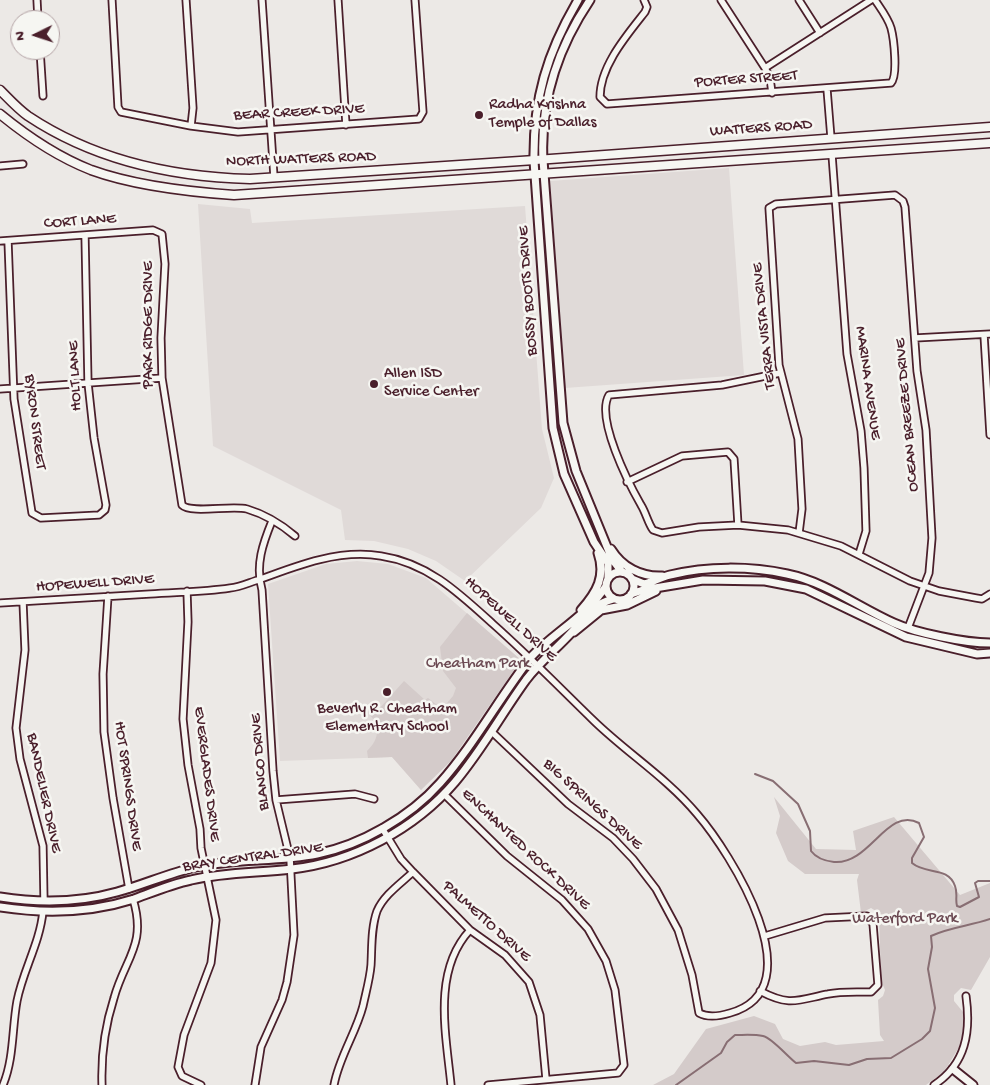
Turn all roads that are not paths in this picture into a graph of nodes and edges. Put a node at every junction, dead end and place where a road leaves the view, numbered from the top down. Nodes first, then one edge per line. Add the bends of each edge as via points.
1 (112, 0) edge
2 (186, 0) edge
3 (262, 0) edge
4 (338, 0) edge
5 (415, 0) edge
6 (578, 0) edge
7 (590, 0) edge
8 (644, 0) edge
9 (721, 0) edge
10 (800, 0) edge
11 (873, 0) edge
12 (820, 33) junction
13 (41, 60) edge
14 (765, 68) junction
15 (828, 89) junction
16 (0, 90) edge
17 (772, 92) junction
18 (43, 96) dead end
19 (0, 114) edge
20 (346, 125) junction
21 (191, 126) junction
22 (990, 127) edge
23 (271, 130) junction
24 (831, 138) junction
25 (990, 143) edge
26 (832, 155) junction
27 (534, 160) junction
28 (544, 160) junction
29 (23, 164) dead end
30 (0, 166) edge
31 (535, 175) junction
32 (544, 175) junction
33 (274, 177) junction
34 (275, 194) junction
35 (836, 199) junction
36 (160, 233) joint
37 (85, 236) junction
38 (0, 241) edge
39 (8, 241) junction
40 (987, 334) edge
41 (915, 338) junction
42 (780, 373) junction
43 (162, 378) junction
44 (88, 383) junction
45 (14, 388) junction
46 (0, 389) edge
47 (990, 435) edge
48 (627, 482) junction
49 (33, 516) joint
50 (272, 521) junction
51 (738, 525) junction
52 (799, 532) junction
53 (295, 536) dead end
54 (604, 537) junction
55 (594, 542) junction
56 (859, 554) junction
57 (622, 572) junction
58 (668, 576) junction
59 (608, 578) junction
60 (259, 579) junction
61 (632, 579) junction
62 (606, 586) junction
63 (665, 586) junction
64 (924, 586) junction
65 (187, 592) junction
66 (631, 594) junction
67 (108, 596) junction
68 (989, 596) edge
69 (613, 598) junction
70 (24, 602) junction
71 (0, 604) edge
72 (566, 624) junction
73 (908, 628) junction
74 (571, 633) junction
75 (990, 643) edge
76 (990, 653) edge
77 (531, 657) junction
78 (540, 665) junction
79 (492, 732) junction
80 (444, 794) junction
81 (374, 799) dead end
82 (276, 800) junction
83 (382, 828) junction
84 (388, 837) junction
85 (290, 858) junction
86 (206, 865) junction
87 (292, 869) junction
88 (413, 872) junction
89 (208, 876) junction
90 (130, 889) junction
91 (0, 897) edge
92 (133, 899) junction
93 (44, 901) junction
94 (0, 907) edge
95 (43, 911) junction
96 (470, 930) junction
97 (765, 936) junction
98 (760, 991) junction
99 (966, 996) dead end
100 (705, 1016) joint
101 (953, 1069) junction
102 (546, 1079) junction
103 (3, 1085) edge
104 (102, 1085) edge
105 (200, 1085) edge
106 (255, 1085) edge
107 (334, 1085) edge
108 (451, 1085) edge
109 (488, 1085) edge
110 (934, 1085) edge
111 (973, 1085) edge

1 - 21 street, BEAR CREEK DRIVE via 120,111
2 - 21 street via 193,108
3 - 23 street
4 - 20 street
5 - 20 street, BEAR CREEK DRIVE via 421,117
6 - 27 street, BOSSY BOOTS DRIVE via 551,50 542,79 534,126
7 - 28 street, BOSSY BOOTS DRIVE via 562,48 552,75 542,128
8 - 17 street, PORTER STREET via 647,7 608,67 601,100 607,104
9 - 14 street
10 - 12 street
11 - 12 street
11 - 15 street, PORTER STREET via 891,27 894,81
12 - 14 street
13 - 18 street
14 - 17 street
15 - 17 street, PORTER STREET
15 - 24 street
16 - 33 main road, NORTH WATTERS ROAD via 34,120 70,142 107,157 225,178
19 - 34 main road, NORTH WATTERS ROAD via 60,156 92,170 129,180 214,194
20 - 23 street, BEAR CREEK DRIVE
21 - 23 street, BEAR CREEK DRIVE via 228,131
22 - 24 main road, WATTERS ROAD
23 - 33 street
24 - 28 main road, WATTERS ROAD
25 - 26 main road, WATTERS ROAD
26 - 32 main road, WATTERS ROAD
26 - 35 street, MARINA AVENUE
27 - 28 main road, WATTERS ROAD
27 - 31 street, BOSSY BOOTS DRIVE
27 - 33 main road, NORTH WATTERS ROAD
28 - 32 street, BOSSY BOOTS DRIVE
29 - 30 street
31 - 32 main road, WATTERS ROAD
31 - 34 main road, NORTH WATTERS ROAD
31 - 55 street, BOSSY BOOTS DRIVE via 553,428 564,474
32 - 54 street, BOSSY BOOTS DRIVE via 563,423 572,460
33 - 34 main road
35 - 41 street, OCEAN BREEZE DRIVE via 895,194 900,197 905,207
35 - 42 street, TERRA VISTA DRIVE via 771,206 768,212
35 - 56 street, MARINA AVENUE via 848,362 864,468 866,530
36 - 37 street, CORT LANE via 154,230
36 - 43 street, PARK RIDGE DRIVE via 164,240 165,264
37 - 39 street, CORT LANE
37 - 44 street, HOLT LANE
38 - 39 street, CORT LANE
39 - 45 street, BYRON STREET
40 - 41 street
40 - 47 street
41 - 64 street, OCEAN BREEZE DRIVE via 926,430 932,538 931,563
42 - 48 street via 728,384 609,395 606,400 609,426
42 - 52 street, TERRA VISTA DRIVE via 798,439 802,509
43 - 44 street
43 - 50 street, PARK RIDGE DRIVE via 167,425 183,506 189,509 247,509
44 - 45 street
44 - 49 street, HOLT LANE via 106,508 99,515
45 - 46 street
45 - 49 street, BYRON STREET via 20,446
48 - 51 street via 655,532
48 - 51 street via 682,456 731,453
50 - 53 street
50 - 60 street, BLANCO DRIVE via 260,554
51 - 52 street
52 - 56 street
54 - 57 street, BOSSY BOOTS DRIVE via 612,559
54 - 58 street via 614,554 632,570 649,576
55 - 59 street, BOSSY BOOTS DRIVE via 608,563
55 - 72 street via 602,566 600,581 588,602
56 - 64 street
57 - 59 street
57 - 61 street
58 - 61 street via 644,584
58 - 73 street via 715,569 757,569 788,574 844,595
59 - 62 street
60 - 65 street, HOPEWELL DRIVE via 233,588
60 - 77 street, HOPEWELL DRIVE via 331,557 353,554 403,560 451,586
60 - 82 street, BLANCO DRIVE
61 - 66 street via 634,588
62 - 69 street via 607,593
62 - 72 street, BRAY CENTRAL DRIVE via 592,605
63 - 66 street
63 - 74 street via 627,605 601,610
63 - 76 street via 703,580 752,580 806,589 906,637 977,654
64 - 68 street via 969,597
64 - 73 street, OCEAN BREEZE DRIVE
65 - 67 street, HOPEWELL DRIVE
65 - 86 street, EVERGLADES DRIVE via 183,719
66 - 69 street via 622,600
67 - 70 street, HOPEWELL DRIVE
67 - 90 street, HOT SPRINGS DRIVE via 103,674 104,732
69 - 74 street, BRAY CENTRAL DRIVE via 578,623
70 - 71 street, HOPEWELL DRIVE
70 - 93 street, BANDELIER DRIVE via 25,650 16,728 20,758 43,846
72 - 77 street, BRAY CENTRAL DRIVE
73 - 75 street via 976,643
74 - 78 street, BRAY CENTRAL DRIVE
77 - 78 street, HOPEWELL DRIVE
77 - 83 street, BRAY CENTRAL DRIVE via 439,785 413,808
78 - 79 street, BRAY CENTRAL DRIVE
78 - 97 street, HOPEWELL DRIVE via 604,731 667,782 697,814 726,852 746,889
79 - 80 street, BRAY CENTRAL DRIVE
79 - 100 street, BIG SPRINGS DRIVE via 568,804 613,838 656,889 678,930 692,975 697,1008
80 - 84 street, BRAY CENTRAL DRIVE via 420,816
80 - 102 street, ENCHANTED ROCK DRIVE via 507,856 562,900 588,929 606,961 615,990 624,1065 622,1071
81 - 82 street via 356,794
82 - 85 street, BLANCO DRIVE
83 - 84 street, PALMETTO DRIVE
83 - 85 street, BRAY CENTRAL DRIVE via 328,851
84 - 87 street, BRAY CENTRAL DRIVE via 345,856
84 - 88 street, PALMETTO DRIVE
85 - 86 street, BRAY CENTRAL DRIVE
85 - 87 street, BLANCO DRIVE
86 - 89 street, EVERGLADES DRIVE
86 - 90 street, BRAY CENTRAL DRIVE
87 - 89 street, BRAY CENTRAL DRIVE
87 - 106 street, BLANCO DRIVE via 294,923 291,964 282,1000 261,1048
88 - 96 street, PALMETTO DRIVE
88 - 107 street via 388,894 376,915 371,967 362,1008
89 - 92 street, BRAY CENTRAL DRIVE
89 - 105 street, EVERGLADES DRIVE via 216,940 206,980 187,1022 179,1072
90 - 93 street, BRAY CENTRAL DRIVE via 87,899
91 - 93 street, BRAY CENTRAL DRIVE
92 - 95 street, BRAY CENTRAL DRIVE via 88,910
92 - 104 street via 138,933 133,953 114,995 102,1065
94 - 95 street, BRAY CENTRAL DRIVE
95 - 103 street via 41,930 17,998 9,1064
96 - 102 street, PALMETTO DRIVE via 505,955 529,982 540,1015
96 - 108 street via 450,961 444,998
97 - 98 street, HOPEWELL DRIVE via 769,961
97 - 98 street via 825,918 870,918 874,928 878,985 871,992 829,994 788,1003
98 - 100 street, HOPEWELL DRIVE via 737,1012
99 - 101 street via 968,1038
101 - 110 street
101 - 111 street
102 - 109 street

